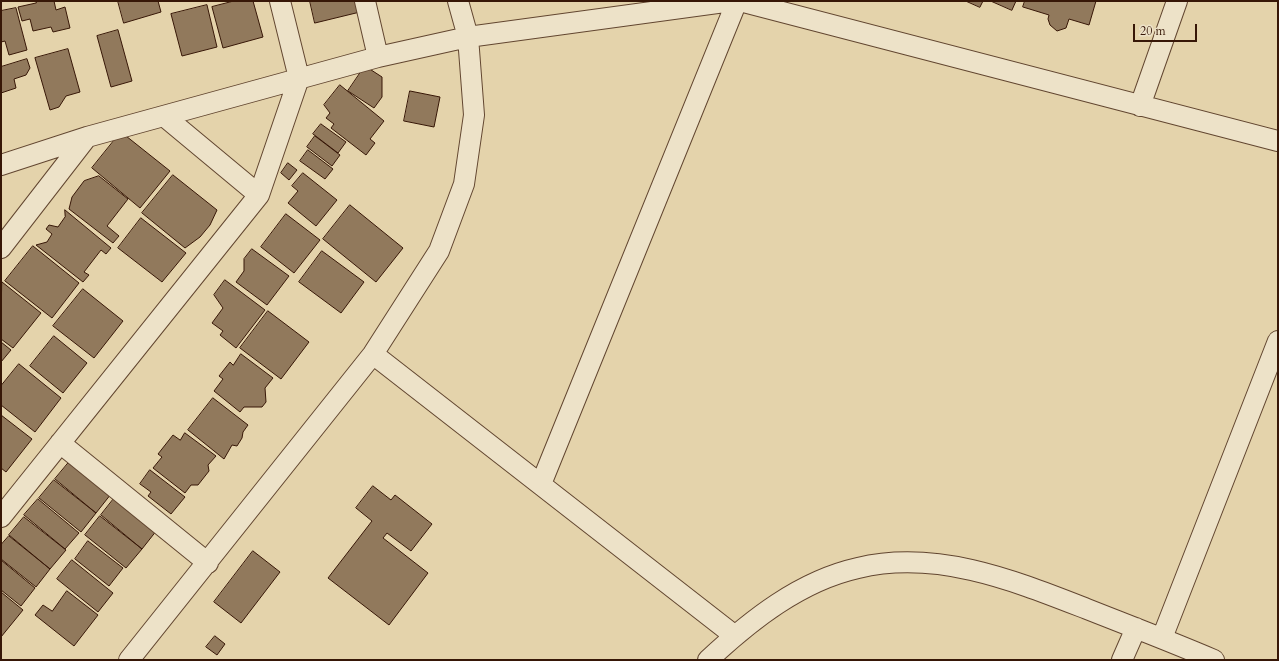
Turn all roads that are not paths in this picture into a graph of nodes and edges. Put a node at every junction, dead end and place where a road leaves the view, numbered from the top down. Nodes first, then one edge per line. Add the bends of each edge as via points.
1 (280, 1) edge
2 (365, 1) edge
3 (458, 1) edge
4 (732, 1) edge
5 (737, 1) edge
6 (740, 1) edge
7 (1177, 1) edge
8 (468, 37) junction
9 (378, 57) junction
10 (299, 78) junction
11 (1140, 106) junction
12 (164, 116) junction
13 (87, 137) junction
14 (1278, 141) edge
15 (1, 165) edge
16 (259, 195) junction
17 (1, 248) edge
18 (1278, 341) edge
19 (373, 354) junction
20 (60, 443) junction
21 (541, 484) junction
22 (1, 517) edge
23 (208, 563) junction
24 (1136, 628) junction
25 (735, 636) junction
26 (1162, 638) junction
27 (129, 660) edge
28 (708, 660) edge
29 (1122, 660) edge
30 (1214, 660) edge

1 - 10 street
2 - 9 street
3 - 8 street
4 - 8 street
5 - 21 street
6 - 11 street
7 - 11 street
8 - 9 street
8 - 19 street via 474,115 464,184 439,251
9 - 10 street
10 - 12 street
10 - 16 street
11 - 14 street
12 - 13 street
12 - 16 street
13 - 15 street
13 - 17 street
16 - 20 street
18 - 26 street
19 - 21 street
19 - 23 street
20 - 22 street
20 - 23 street
21 - 25 street
23 - 27 street
24 - 25 street via 1015,581 946,565 890,563 859,567 806,587 772,608
24 - 26 street
24 - 29 street
25 - 28 street
26 - 30 street

